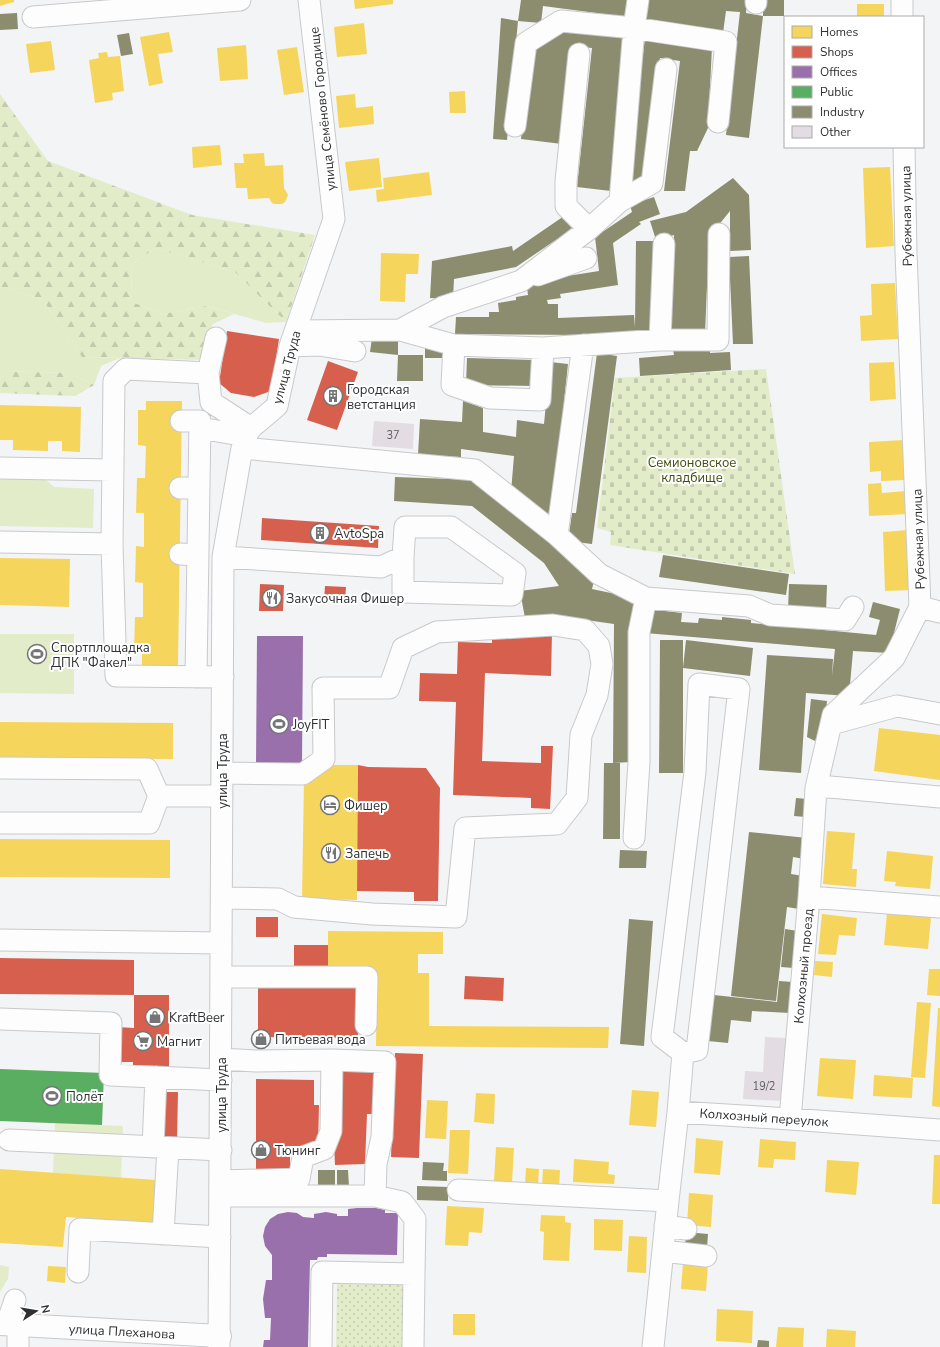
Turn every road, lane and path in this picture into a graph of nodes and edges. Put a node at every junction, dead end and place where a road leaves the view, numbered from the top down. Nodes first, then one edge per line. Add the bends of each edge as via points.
1 (240, 0) edge
2 (309, 0) edge
3 (638, 0) edge
4 (902, 0) edge
5 (902, 16) edge
6 (33, 17) dead end
7 (634, 28) junction
8 (578, 54) dead end
9 (666, 69) dead end
10 (718, 122) dead end
11 (515, 126) dead end
12 (904, 148) edge
13 (620, 200) junction
14 (334, 219) joint
15 (589, 229) junction
16 (719, 234) dead end
17 (664, 244) dead end
18 (586, 258) dead end
19 (521, 280) junction
20 (400, 330) junction
21 (216, 338) dead end
22 (293, 338) junction
23 (660, 340) junction
24 (454, 345) junction
25 (583, 345) junction
26 (543, 348) junction
27 (355, 351) dead end
28 (208, 373) junction
29 (247, 438) junction
30 (0, 468) edge
31 (112, 470) junction
32 (557, 535) junction
33 (0, 542) edge
34 (112, 544) junction
35 (403, 557) junction
36 (223, 558) junction
37 (646, 598) junction
38 (853, 607) dead end
39 (930, 609) edge
40 (196, 677) junction
41 (223, 677) junction
42 (940, 714) edge
43 (831, 724) junction
44 (0, 768) edge
45 (222, 773) junction
46 (816, 788) junction
47 (159, 796) junction
48 (222, 796) junction
49 (940, 797) edge
50 (0, 823) edge
51 (634, 838) dead end
52 (809, 897) junction
53 (222, 898) junction
54 (940, 907) edge
55 (0, 940) edge
56 (222, 943) junction
57 (222, 977) junction
58 (0, 1020) edge
59 (366, 1025) dead end
60 (683, 1053) junction
61 (221, 1059) junction
62 (332, 1060) junction
63 (156, 1077) junction
64 (221, 1080) junction
65 (678, 1112) junction
66 (790, 1119) junction
67 (940, 1130) edge
68 (9, 1140) dead end
69 (161, 1147) junction
70 (221, 1150) junction
71 (220, 1189) junction
72 (458, 1190) dead end
73 (375, 1196) junction
74 (668, 1201) junction
75 (665, 1226) junction
76 (686, 1229) dead end
77 (163, 1234) junction
78 (220, 1237) junction
79 (663, 1251) junction
80 (706, 1256) dead end
81 (78, 1272) dead end
82 (414, 1274) junction
83 (15, 1300) dead end
84 (9, 1324) edge
85 (181, 1341) edge
86 (219, 1342) edge
87 (18, 1347) edge
88 (321, 1347) edge
89 (413, 1347) edge
90 (653, 1347) edge

1 - 6 street
2 - 14 street, улица Семёново Городище
3 - 7 street
4 - 5 street
7 - 10 street via 726,42
7 - 11 street via 561,21 526,43
7 - 13 street
8 - 15 street via 566,206
9 - 13 street via 652,183
12 - 39 street, Рубежная улица via 906,253
13 - 15 street
14 - 22 street, улица Труда
15 - 19 street
16 - 23 street via 718,340
17 - 23 street
18 - 19 street
19 - 20 street via 443,307
20 - 22 street
20 - 24 street
21 - 28 street
22 - 27 street
22 - 29 street, улица Труда via 277,406
23 - 25 street
24 - 26 street
24 - 26 street via 452,385 490,398 540,400
25 - 26 street
25 - 32 street
28 - 29 street via 211,402
28 - 31 street via 126,369 114,381
29 - 32 street via 475,470
29 - 36 street, улица Труда
29 - 40 street via 191,425 188,626
30 - 31 street
31 - 34 street
32 - 37 street via 598,574
33 - 34 street
34 - 40 street via 116,676
35 - 35 street via 405,527 451,527 515,573 512,595 403,592
35 - 36 street via 381,567
36 - 41 street, улица Труда
37 - 38 street via 749,606 770,615 846,620
37 - 51 street via 639,632 639,762
39 - 43 street, Рубежная улица via 894,658 833,715
40 - 41 street
41 - 45 street, улица Труда
42 - 43 street via 897,706
43 - 46 street, Рубежная улица
44 - 47 street via 147,769
45 - 48 street, улица Труда
45 - 53 street via 272,780 303,774 324,760 324,688 389,688 403,648 437,632 553,625 585,630 599,646 602,664 596,695 581,735 577,798 557,824 465,828 456,917 372,914 294,907 278,899
46 - 49 street via 830,787
46 - 52 street, Рубежная улица
47 - 48 street
47 - 50 street via 149,823
48 - 53 street, улица Труда
52 - 54 street, Колхозный проезд
52 - 66 street, Колхозный проезд
53 - 56 street, улица Труда
55 - 56 street
56 - 57 street, улица Труда
57 - 59 street via 367,977
57 - 61 street, улица Труда
58 - 63 street via 111,1023 110,1075
60 - 60 street via 697,1050 739,689 699,684 695,772 662,1037
60 - 65 street
61 - 62 street
61 - 64 street, улица Труда
62 - 71 street via 331,1131 324,1149 303,1157 299,1179
62 - 73 street via 369,1053 385,1062 382,1137 376,1164
63 - 64 street
63 - 69 street
64 - 70 street, улица Труда
65 - 66 street, Колхозный переулок
65 - 74 street
66 - 67 street, Колхозный переулок
68 - 69 street
69 - 70 street
69 - 77 street
70 - 71 street, улица Труда
71 - 73 street
71 - 78 street, улица Труда
72 - 74 street
73 - 82 street via 402,1202 415,1219
74 - 75 street
75 - 76 street
75 - 79 street
77 - 78 street
77 - 81 street via 80,1230
78 - 86 street, улица Труда
79 - 80 street
79 - 90 street
82 - 88 street via 322,1272
82 - 89 street
83 - 84 street
84 - 85 main road, улица Плеханова
84 - 87 street
85 - 86 main road, улица Плеханова

